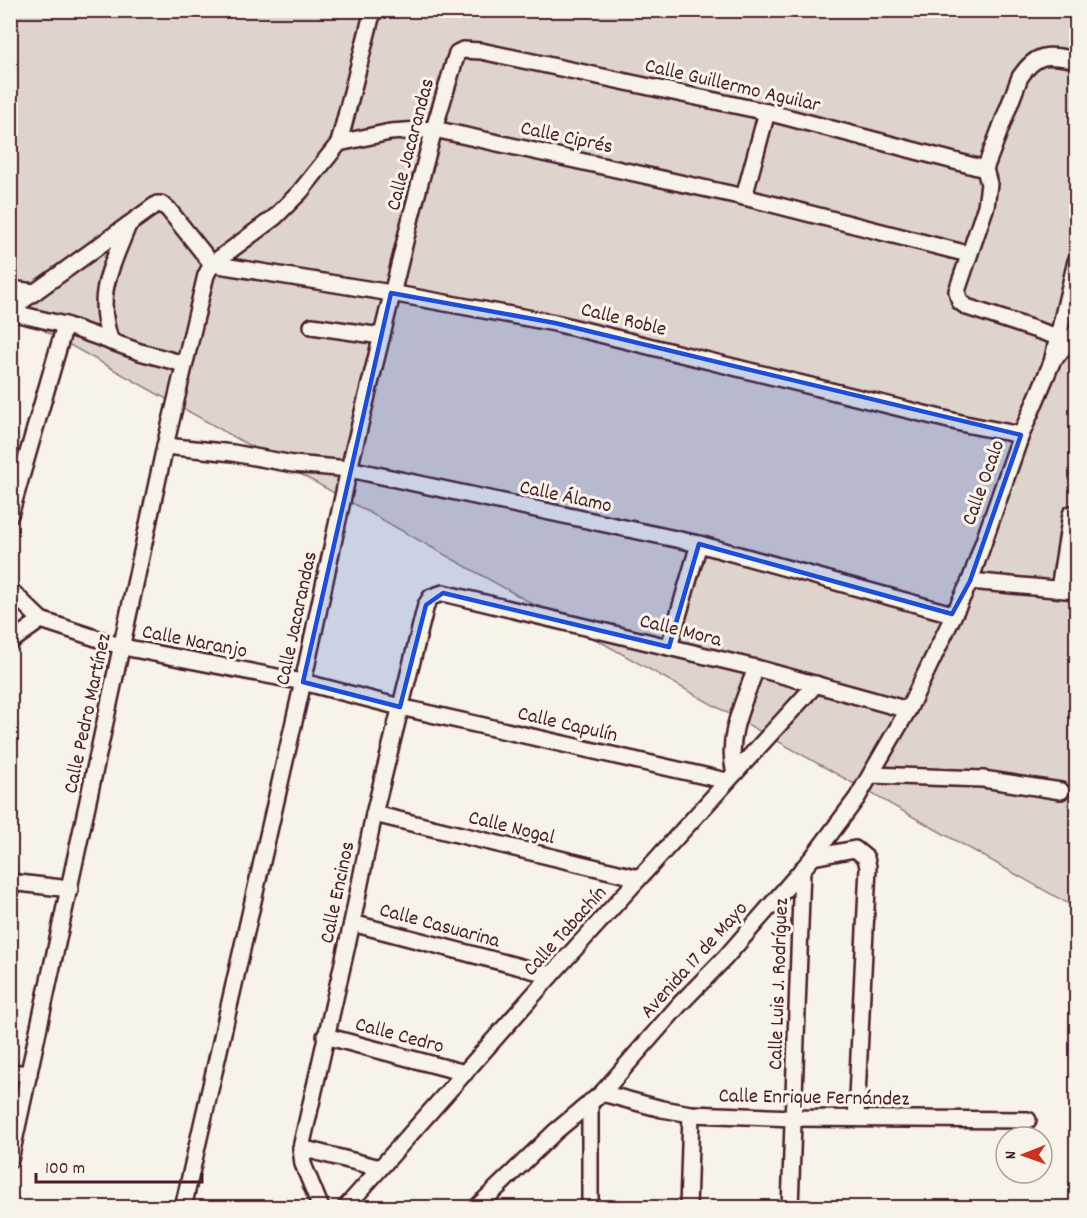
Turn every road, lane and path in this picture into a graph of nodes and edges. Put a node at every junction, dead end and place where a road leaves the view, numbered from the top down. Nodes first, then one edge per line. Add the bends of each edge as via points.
1 (373, 10) edge
2 (470, 50) joint
3 (1077, 60) edge
4 (766, 111) junction
5 (434, 129) junction
6 (339, 143) junction
7 (985, 169) junction
8 (744, 197) junction
9 (128, 225) junction
10 (968, 254) junction
11 (1077, 261) edge
12 (209, 270) junction
13 (10, 289) edge
14 (35, 292) junction
15 (391, 293) junction
16 (10, 311) edge
17 (65, 325) junction
18 (312, 327) dead end
19 (1077, 332) edge
20 (381, 336) junction
21 (1058, 337) junction
22 (111, 342) junction
23 (1052, 362) junction
24 (184, 364) junction
25 (1021, 435) junction
26 (165, 446) junction
27 (349, 469) junction
28 (1071, 514) dead end
29 (10, 515) edge
30 (699, 544) junction
31 (970, 581) junction
32 (10, 590) edge
33 (1059, 590) junction
34 (1077, 591) edge
35 (443, 593) joint
36 (952, 614) junction
37 (41, 620) junction
38 (10, 642) edge
39 (123, 647) junction
40 (669, 647) junction
41 (756, 668) junction
42 (303, 682) junction
43 (816, 684) junction
44 (399, 706) junction
45 (908, 710) junction
46 (870, 775) junction
47 (731, 777) junction
48 (1061, 791) dead end
49 (374, 814) junction
50 (813, 857) junction
51 (802, 870) junction
52 (639, 878) junction
53 (10, 882) edge
54 (70, 889) junction
55 (352, 923) junction
56 (551, 975) junction
57 (325, 1036) junction
58 (10, 1072) edge
59 (465, 1073) junction
60 (29, 1074) junction
61 (596, 1097) junction
62 (691, 1114) junction
63 (794, 1118) junction
64 (856, 1118) junction
65 (1028, 1120) dead end
66 (301, 1148) junction
67 (10, 1160) edge
68 (380, 1168) junction
69 (480, 1206) edge
70 (183, 1208) edge
71 (321, 1208) edge
72 (345, 1208) edge
73 (590, 1208) edge
74 (688, 1208) edge
75 (790, 1208) edge

1 - 6 street
2 - 4 street, Calle Guillermo Aguilar
2 - 5 street, Calle Jacarandas via 457,53
3 - 7 street via 1050,55 1029,64 1020,77
4 - 7 street, Calle Guillermo Aguilar
4 - 8 street
5 - 6 street, Calle Ciprés via 390,132
5 - 8 street, Calle Ciprés
5 - 15 street, Calle Jacarandas
6 - 12 street via 283,209
7 - 10 street via 989,184 986,206
8 - 10 street, Calle Ciprés
9 - 12 street via 161,204
9 - 14 street
9 - 22 street via 103,292 104,323
10 - 21 street via 957,291 960,302
11 - 21 street, Calle Ocalo
12 - 15 street, Calle Roble
12 - 24 street, Calle Pedro Martínez
13 - 14 street
14 - 16 street
15 - 20 street, Calle Jacarandas
15 - 25 street, Calle Roble via 555,323
16 - 17 street
17 - 22 street
17 - 29 street
18 - 20 street
19 - 23 street
20 - 27 street, Calle Jacarandas
21 - 23 street, Calle Ocalo
22 - 24 street
23 - 25 street, Calle Ocalo
24 - 26 street, Calle Pedro Martínez
25 - 31 street, Calle Ocalo
26 - 27 street, Calle Álamo
26 - 39 street, Calle Pedro Martínez
27 - 30 street, Calle Álamo
27 - 42 street, Calle Jacarandas
28 - 33 street
30 - 36 street, Calle Álamo
30 - 40 street
31 - 33 street
31 - 36 street, Calle Ocalo
32 - 37 street
33 - 34 street
35 - 40 street, Calle Mora
35 - 44 street, Calle Encinos via 431,597 426,605
36 - 45 street, Calle Ocalo
37 - 38 street
37 - 39 street, Calle Naranjo
39 - 42 street, Calle Naranjo
39 - 54 street, Calle Pedro Martínez
40 - 41 street, Calle Mora
41 - 43 street, Calle Mora
41 - 47 street via 732,738
42 - 44 street, Calle Naranjo
42 - 70 street, Calle Jacarandas
43 - 45 street, Calle Mora
43 - 47 street, Calle Tabachín
44 - 47 street, Calle Capulín
44 - 49 street, Calle Encinos
45 - 46 street, Avenida 17 de Mayo
46 - 48 street via 983,779
46 - 50 street, Avenida 17 de Mayo
47 - 52 street, Calle Tabachín
49 - 52 street, Calle Nogal
49 - 55 street, Calle Encinos
50 - 51 street, Avenida 17 de Mayo
50 - 64 street via 855,849 866,858 868,867
51 - 61 street, Avenida 17 de Mayo
51 - 63 street, Calle Luis J. Rodríguez
52 - 56 street, Calle Tabachín
53 - 54 street
54 - 60 street, Calle Pedro Martínez
55 - 56 street, Calle Casuarina
55 - 57 street, Calle Encinos
56 - 59 street, Calle Tabachín
57 - 59 street, Calle Cedro
57 - 66 street, Calle Encinos
58 - 60 street
59 - 68 street, Calle Tabachín
60 - 67 street, Calle Pedro Martínez
61 - 62 street, Calle Enrique Fernández
61 - 69 street, Avenida 17 de Mayo
61 - 73 street
62 - 63 street, Calle Enrique Fernández
62 - 74 street
63 - 64 street, Calle Enrique Fernández
63 - 75 street, Calle Luis J. Rodríguez
64 - 65 street, Calle Enrique Fernández
66 - 68 street
66 - 71 street, Calle Encinos via 303,1164
68 - 72 street, Calle Tabachín

